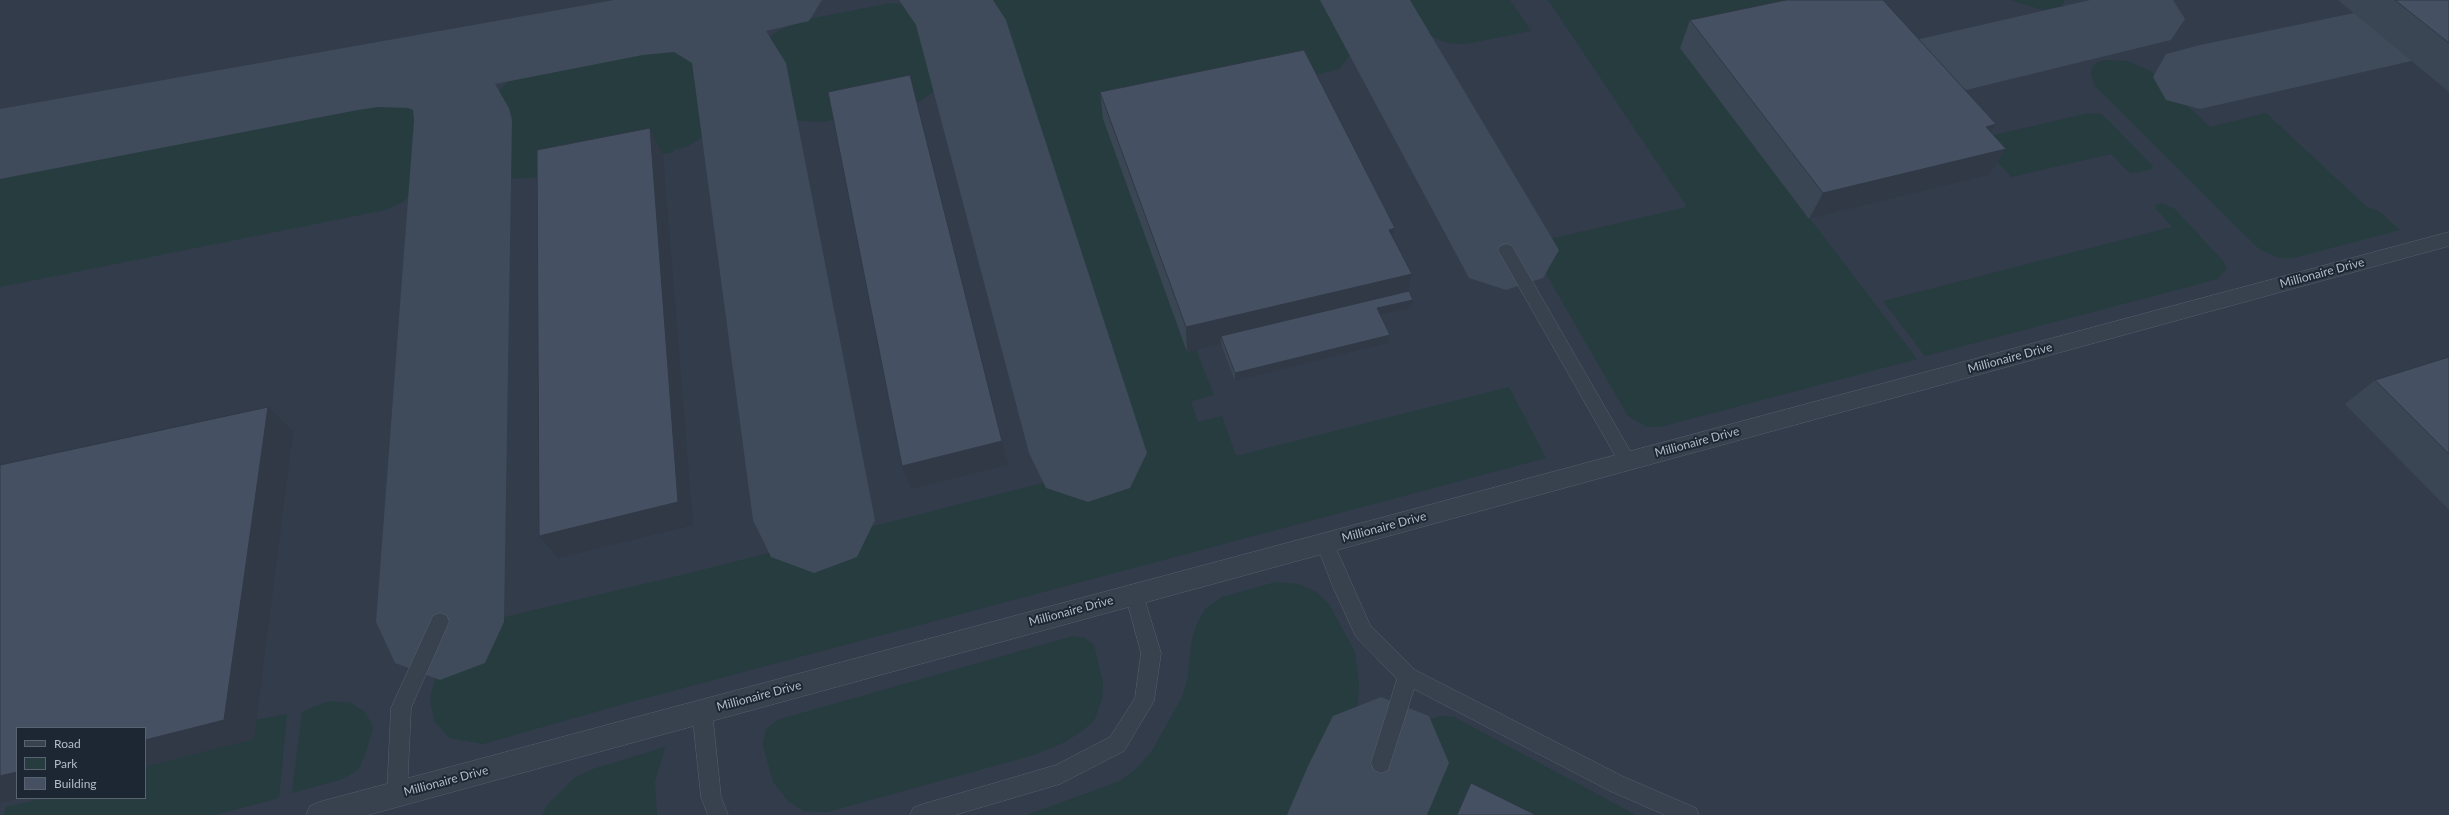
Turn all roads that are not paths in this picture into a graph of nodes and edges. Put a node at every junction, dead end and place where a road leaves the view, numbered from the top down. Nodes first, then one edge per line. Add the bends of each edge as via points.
1 (2449, 239) edge
2 (1506, 250) dead end
3 (1627, 461) junction
4 (1325, 542) junction
5 (1134, 594) junction
6 (440, 622) dead end
7 (1408, 676) junction
8 (702, 711) junction
9 (1381, 763) dead end
10 (397, 794) junction
11 (1658, 809) edge
12 (320, 815) edge
13 (718, 815) edge
14 (920, 815) edge
15 (1689, 815) edge

1 - 3 street, Millionaire Drive
2 - 3 lane
3 - 4 street, Millionaire Drive
4 - 5 street, Millionaire Drive
4 - 7 lane via 1342,588 1363,631
5 - 8 street, Millionaire Drive
5 - 14 lane via 1151,653 1144,701 1117,744 1060,774
6 - 10 lane via 401,708
7 - 9 lane
7 - 11 lane via 1617,784
8 - 10 street, Millionaire Drive
8 - 13 lane via 711,797
10 - 12 street, Millionaire Drive
11 - 15 lane

